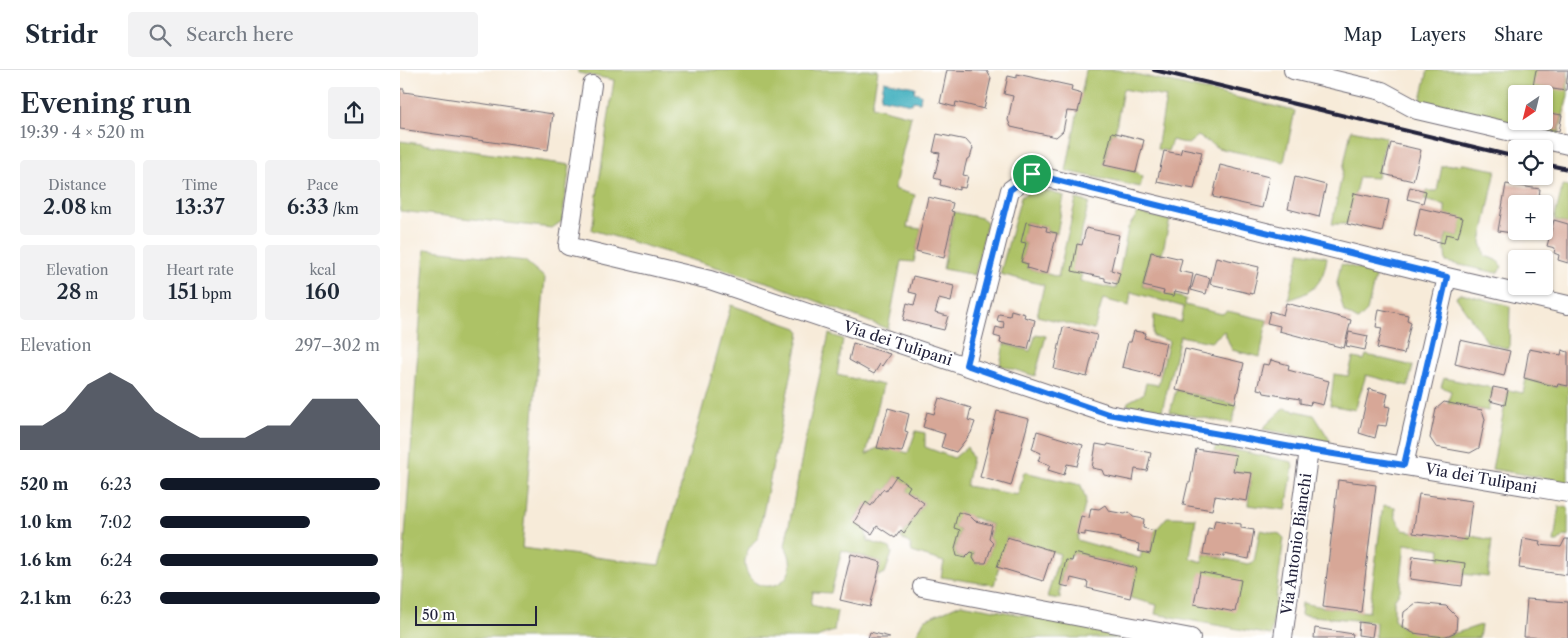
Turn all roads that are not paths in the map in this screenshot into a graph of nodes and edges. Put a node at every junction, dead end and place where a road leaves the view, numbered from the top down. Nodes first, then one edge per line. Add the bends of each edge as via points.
1 (1294, 70) edge
2 (592, 85) dead end
3 (1568, 145) edge
4 (1447, 277) junction
5 (1568, 304) edge
6 (966, 365) junction
7 (1308, 450) junction
8 (1404, 465) junction
9 (1568, 493) edge
10 (922, 587) dead end
11 (1191, 638) edge
12 (1283, 638) edge

1 - 3 street via 1382,91 1417,110
2 - 6 street, Via dei Tulipani via 568,246 710,280
4 - 5 street
4 - 6 street via 1032,174 1010,190
4 - 8 street
6 - 7 street, Via dei Tulipani via 1108,414
7 - 8 street, Via dei Tulipani
7 - 12 street, Via Antonio Bianchi
8 - 9 street, Via dei Tulipani
10 - 11 street

